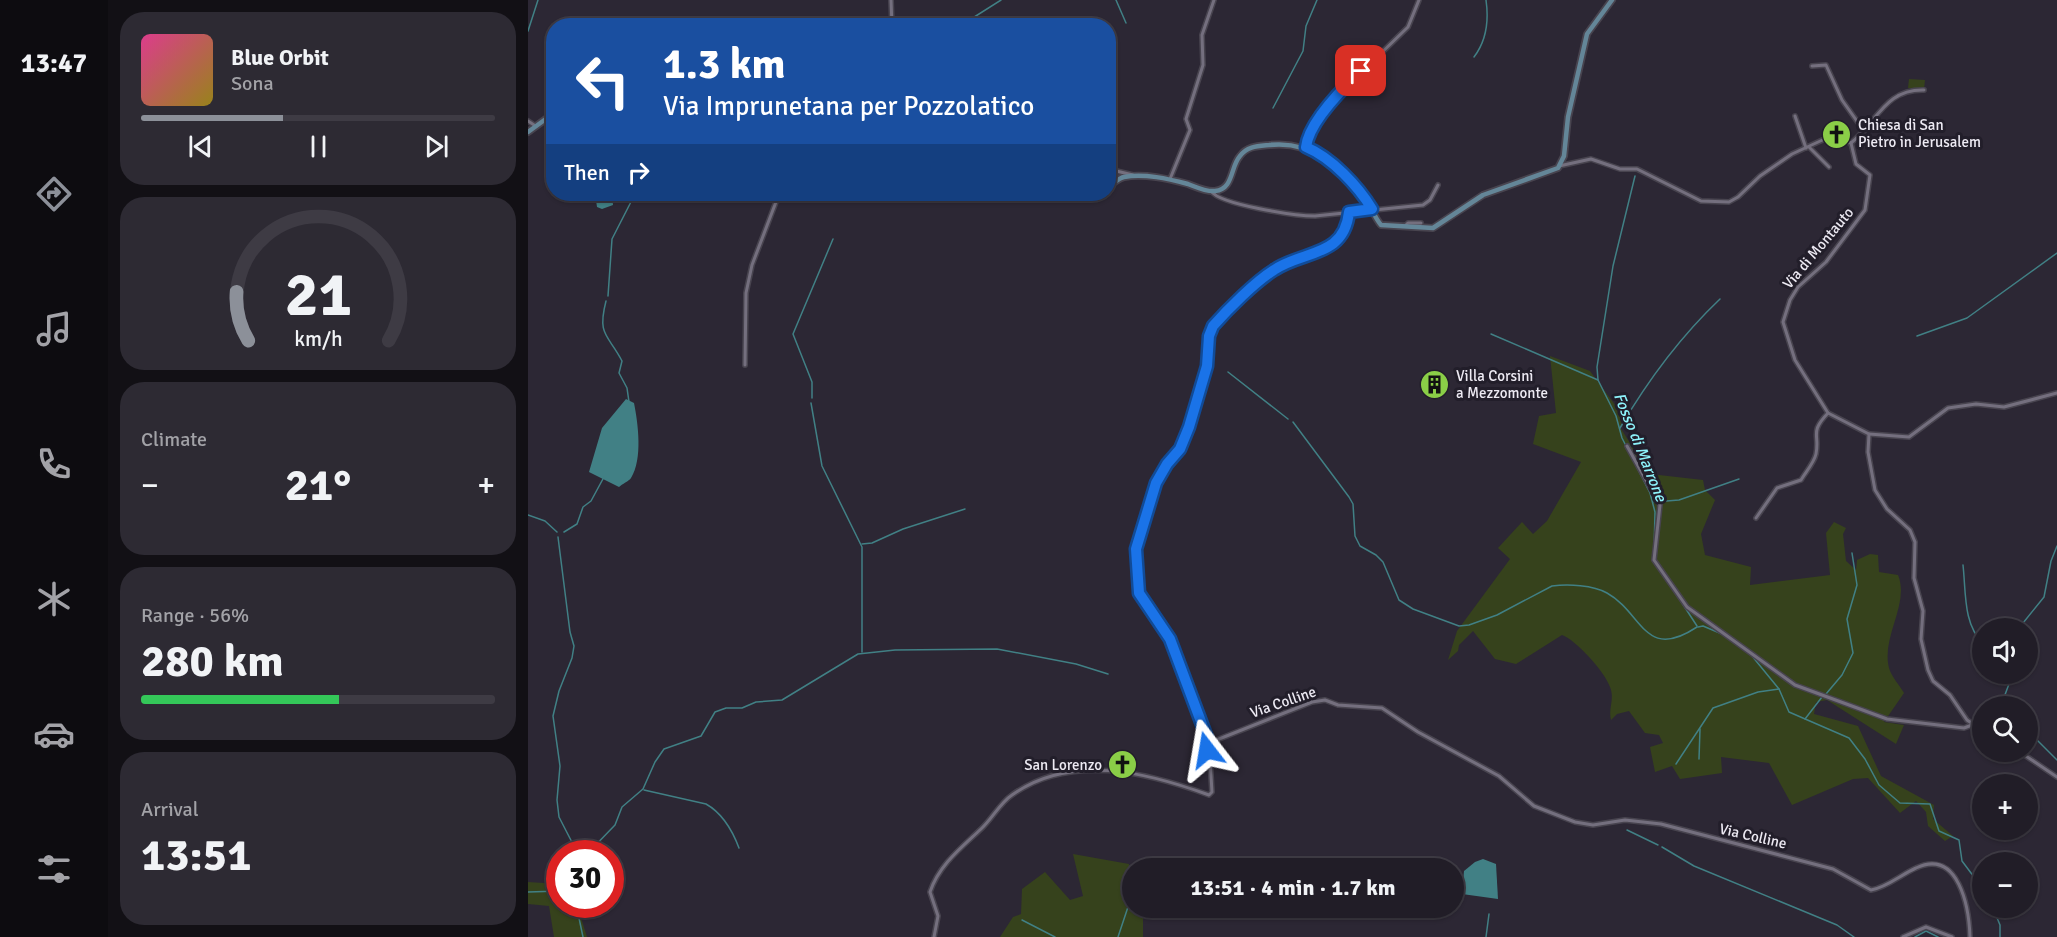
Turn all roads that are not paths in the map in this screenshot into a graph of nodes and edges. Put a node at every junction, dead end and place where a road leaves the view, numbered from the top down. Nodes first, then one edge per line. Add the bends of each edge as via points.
1 (891, 0) edge
2 (1214, 0) edge
3 (1419, 0) edge
4 (1612, 0) edge
5 (892, 18) edge
6 (1812, 66) dead end
7 (1924, 90) dead end
8 (1795, 116) dead end
9 (546, 117) edge
10 (528, 121) edge
11 (534, 125) junction
12 (1864, 131) junction
13 (528, 132) edge
14 (1851, 142) junction
15 (1306, 147) junction
16 (1808, 148) junction
17 (1559, 166) junction
18 (1829, 167) dead end
19 (1116, 172) edge
20 (1135, 176) junction
21 (1170, 179) junction
22 (1116, 181) edge
23 (1438, 185) dead end
24 (1211, 191) junction
25 (776, 201) edge
26 (1372, 209) junction
27 (1349, 212) junction
28 (1421, 223) dead end
29 (1405, 228) junction
30 (745, 365) dead end
31 (2057, 393) edge
32 (1828, 412) junction
33 (1869, 434) junction
34 (1627, 446) dead end
35 (1756, 518) dead end
36 (1972, 723) edge
37 (1972, 725) dead end
38 (1209, 743) junction
39 (2035, 762) edge
40 (2057, 777) edge
41 (934, 937) edge
42 (1903, 937) edge
43 (1952, 937) edge
44 (1970, 937) edge

1 - 5 street
2 - 21 street via 1202,35 1203,65 1186,119 1190,130
3 - 15 street via 1408,27 1334,99 1312,129
4 - 17 main road via 1587,33
6 - 12 street via 1826,65 1842,100
7 - 12 street via 1901,93 1882,107
8 - 16 street
9 - 11 main road
10 - 11 street
11 - 13 main road
12 - 14 street
14 - 16 street via 1829,137
14 - 32 street, Via di Montauto via 1856,164 1870,175 1866,208 1826,262 1798,287 1783,322 1795,360
15 - 24 main road via 1283,143 1251,147 1239,157 1226,186
15 - 26 main road via 1343,175
16 - 17 street via 1785,158 1729,202 1701,201 1637,169 1616,169 1591,159
16 - 18 street
17 - 29 main road via 1484,195 1438,226
19 - 20 street
20 - 21 main road
20 - 22 main road
21 - 24 main road
23 - 26 street via 1425,204
24 - 27 street via 1214,196 1298,216
25 - 30 street via 752,265 746,293
26 - 27 street
26 - 29 main road via 1381,225
27 - 38 street via 1342,235 1331,245 1260,279 1213,326 1207,366 1189,427 1180,449 1156,483 1139,536 1139,593 1170,639
28 - 29 street via 1406,223
31 - 33 street via 2004,407 1976,404 1948,408 1910,437
32 - 33 street, Via di Montauto
32 - 35 street via 1818,425 1816,455 1801,480 1777,488
33 - 36 street via 1868,452 1879,498 1893,517 1910,530 1915,542 1914,578 1923,610 1921,639 1928,670 1933,681 1950,695
34 - 37 street via 1660,505 1654,560 1688,607 1795,685 1887,719 1964,728
38 - 41 street via 1209,795 1159,778 1076,769 1053,773 1009,796 937,876 930,892 938,916
38 - 44 street, Via Colline via 1312,702 1325,700 1338,705 1382,708 1499,776 1534,806 1575,822 1593,825 1626,820 1661,824 1833,869 1870,890 1918,867 1939,864 1960,883 1968,906
39 - 40 street
42 - 43 street via 1926,927

